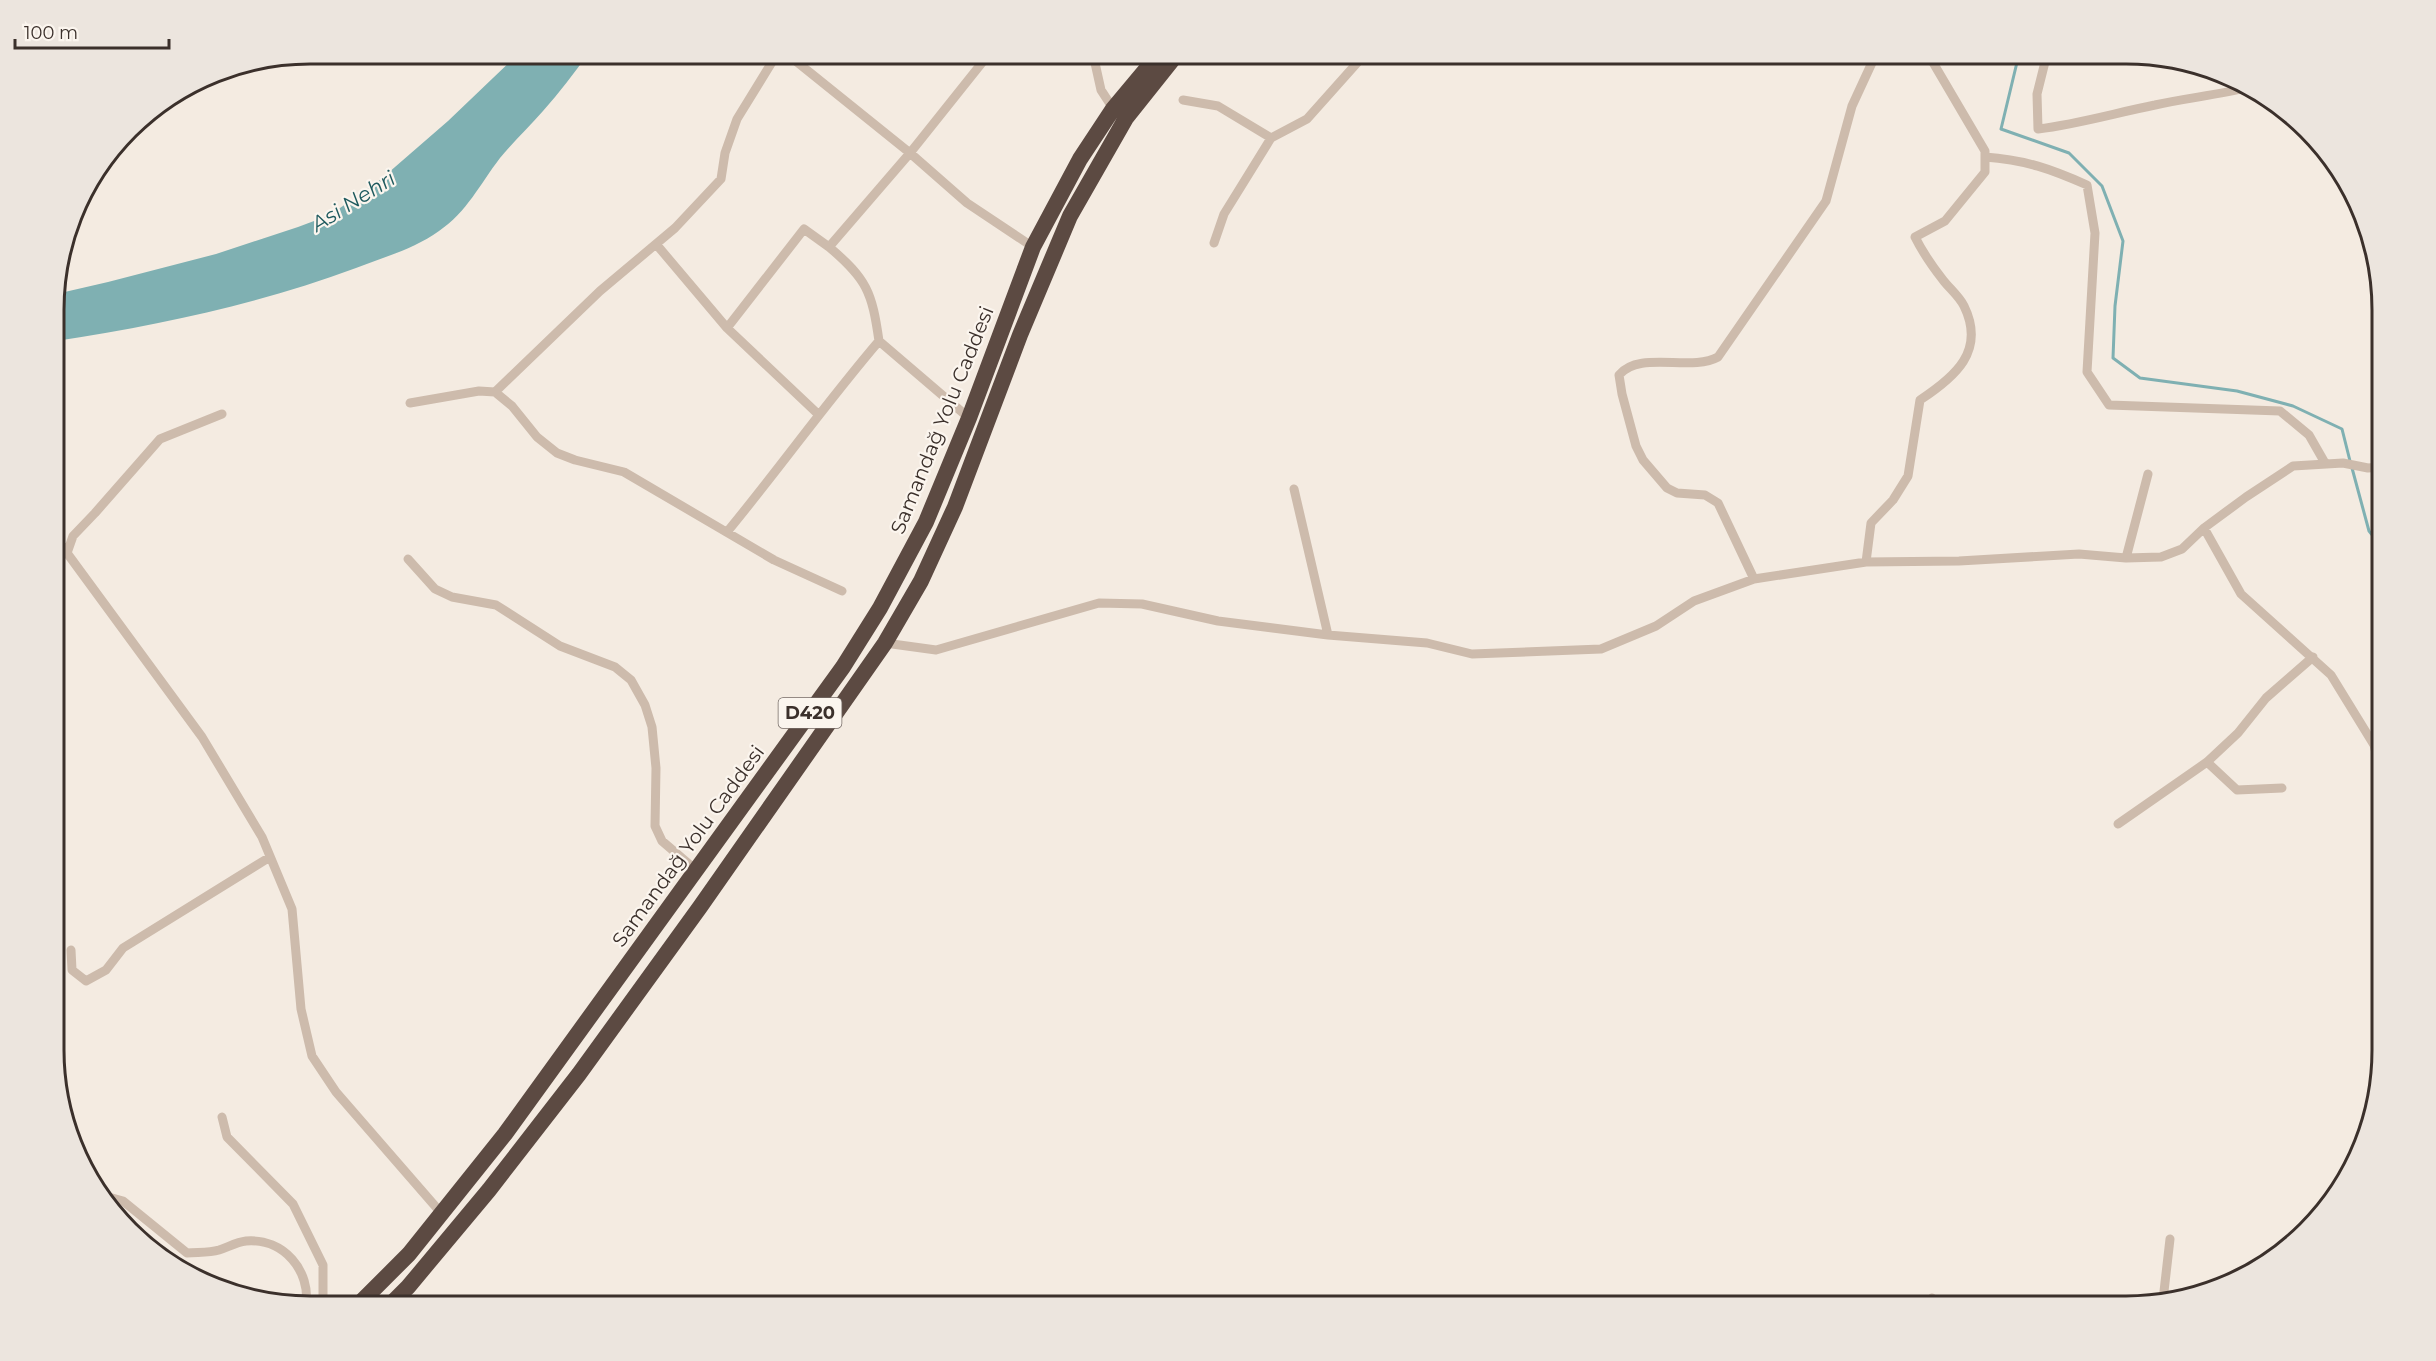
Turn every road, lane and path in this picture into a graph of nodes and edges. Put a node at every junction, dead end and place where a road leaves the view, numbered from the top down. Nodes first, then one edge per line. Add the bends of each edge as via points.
1 (771, 64) edge
2 (799, 64) edge
3 (981, 64) edge
4 (1095, 64) edge
5 (1152, 64) edge
6 (1167, 64) edge
7 (1356, 64) edge
8 (1871, 64) edge
9 (1934, 64) edge
10 (2044, 64) edge
11 (2235, 91) edge
12 (1183, 100) dead end
13 (1120, 113) junction
14 (1270, 138) junction
15 (910, 153) junction
16 (1985, 157) junction
17 (1214, 243) dead end
18 (656, 244) junction
19 (829, 247) junction
20 (1033, 248) junction
21 (728, 328) junction
22 (879, 341) junction
23 (495, 392) junction
24 (410, 403) dead end
25 (222, 414) dead end
26 (819, 415) junction
27 (969, 418) junction
28 (2325, 464) junction
29 (2372, 467) edge
30 (2148, 474) dead end
31 (1294, 489) dead end
32 (2204, 528) junction
33 (727, 532) junction
34 (64, 549) edge
35 (67, 553) junction
36 (2126, 558) junction
37 (408, 559) dead end
38 (1866, 562) junction
39 (1754, 579) junction
40 (842, 591) dead end
41 (1328, 635) junction
42 (885, 643) junction
43 (2313, 657) junction
44 (2372, 742) edge
45 (2207, 762) junction
46 (2282, 788) dead end
47 (2118, 824) dead end
48 (270, 857) junction
49 (697, 871) junction
50 (71, 950) dead end
51 (222, 1117) dead end
52 (114, 1198) edge
53 (442, 1214) junction
54 (2170, 1239) dead end
55 (2164, 1293) edge
56 (306, 1296) edge
57 (323, 1296) edge
58 (367, 1296) edge
59 (399, 1296) edge

1 - 18 street via 737,119 721,179
2 - 15 street
3 - 15 street
4 - 13 street via 1101,90
5 - 13 highway, Samandağ Yolu Caddesi / D420
6 - 13 highway, Samandağ Yolu Caddesi / D420
7 - 14 street via 1307,119
8 - 39 street via 1852,106 1826,201 1718,357 1707,363 1631,365 1619,375 1643,460 1667,488 1677,493 1706,495 1718,503
9 - 16 street
10 - 11 street via 2037,94 2037,129
12 - 14 street via 1218,106
13 - 20 highway, Samandağ Yolu Caddesi / D420 via 1080,159
13 - 42 highway, Samandağ Yolu Caddesi / D420 via 1070,216 1020,335 955,507 921,581
14 - 17 street via 1224,214
15 - 19 street
15 - 20 street via 967,203
16 - 28 street via 2017,159 2087,185 2095,233 2087,372 2109,405 2280,411 2309,435
16 - 38 street via 1985,172 1945,221 1915,237 1925,257 1963,305 1971,350 1950,380 1920,400 1908,476 1893,500 1871,523
18 - 21 street
18 - 23 street via 600,291
19 - 21 street via 804,229
19 - 22 street via 854,269 868,291
20 - 27 highway, Samandağ Yolu Caddesi / D420
21 - 26 street
22 - 26 street
22 - 27 street
23 - 24 street via 478,391
23 - 33 street via 557,453 624,472
25 - 35 street via 160,439 73,536
26 - 33 street
27 - 49 highway, Samandağ Yolu Caddesi / D420 via 926,522 880,608 843,668
28 - 29 street
28 - 32 street via 2293,466
30 - 36 street
31 - 41 street
32 - 36 street via 2182,549 2162,557
32 - 43 street via 2241,594
33 - 40 street via 774,560
34 - 35 street
35 - 48 street via 202,737
36 - 38 street via 2079,554
37 - 49 street via 435,589 452,597 496,605 560,646 615,667 631,680 645,705 651,728 656,768 655,826 662,841
38 - 39 street
39 - 41 street via 1694,601 1656,626 1601,649 1472,654 1427,643
41 - 42 street via 1218,621 1142,604 1100,603 936,650
42 - 59 highway, Samandağ Yolu Caddesi / D420 via 579,1074
43 - 44 street via 2331,675
43 - 45 street via 2266,698 2238,733
45 - 46 street via 2237,790
45 - 47 street
48 - 50 street via 123,948 106,970 86,981 72,970
48 - 53 street via 292,909 301,1009 312,1056 336,1092
49 - 53 highway, Samandağ Yolu Caddesi / D420
51 - 57 street via 227,1137 293,1204 323,1265
52 - 56 street via 123,1201 187,1254 216,1251 244,1241 277,1247 300,1268
53 - 58 highway, Samandağ Yolu Caddesi / D420
54 - 55 street

